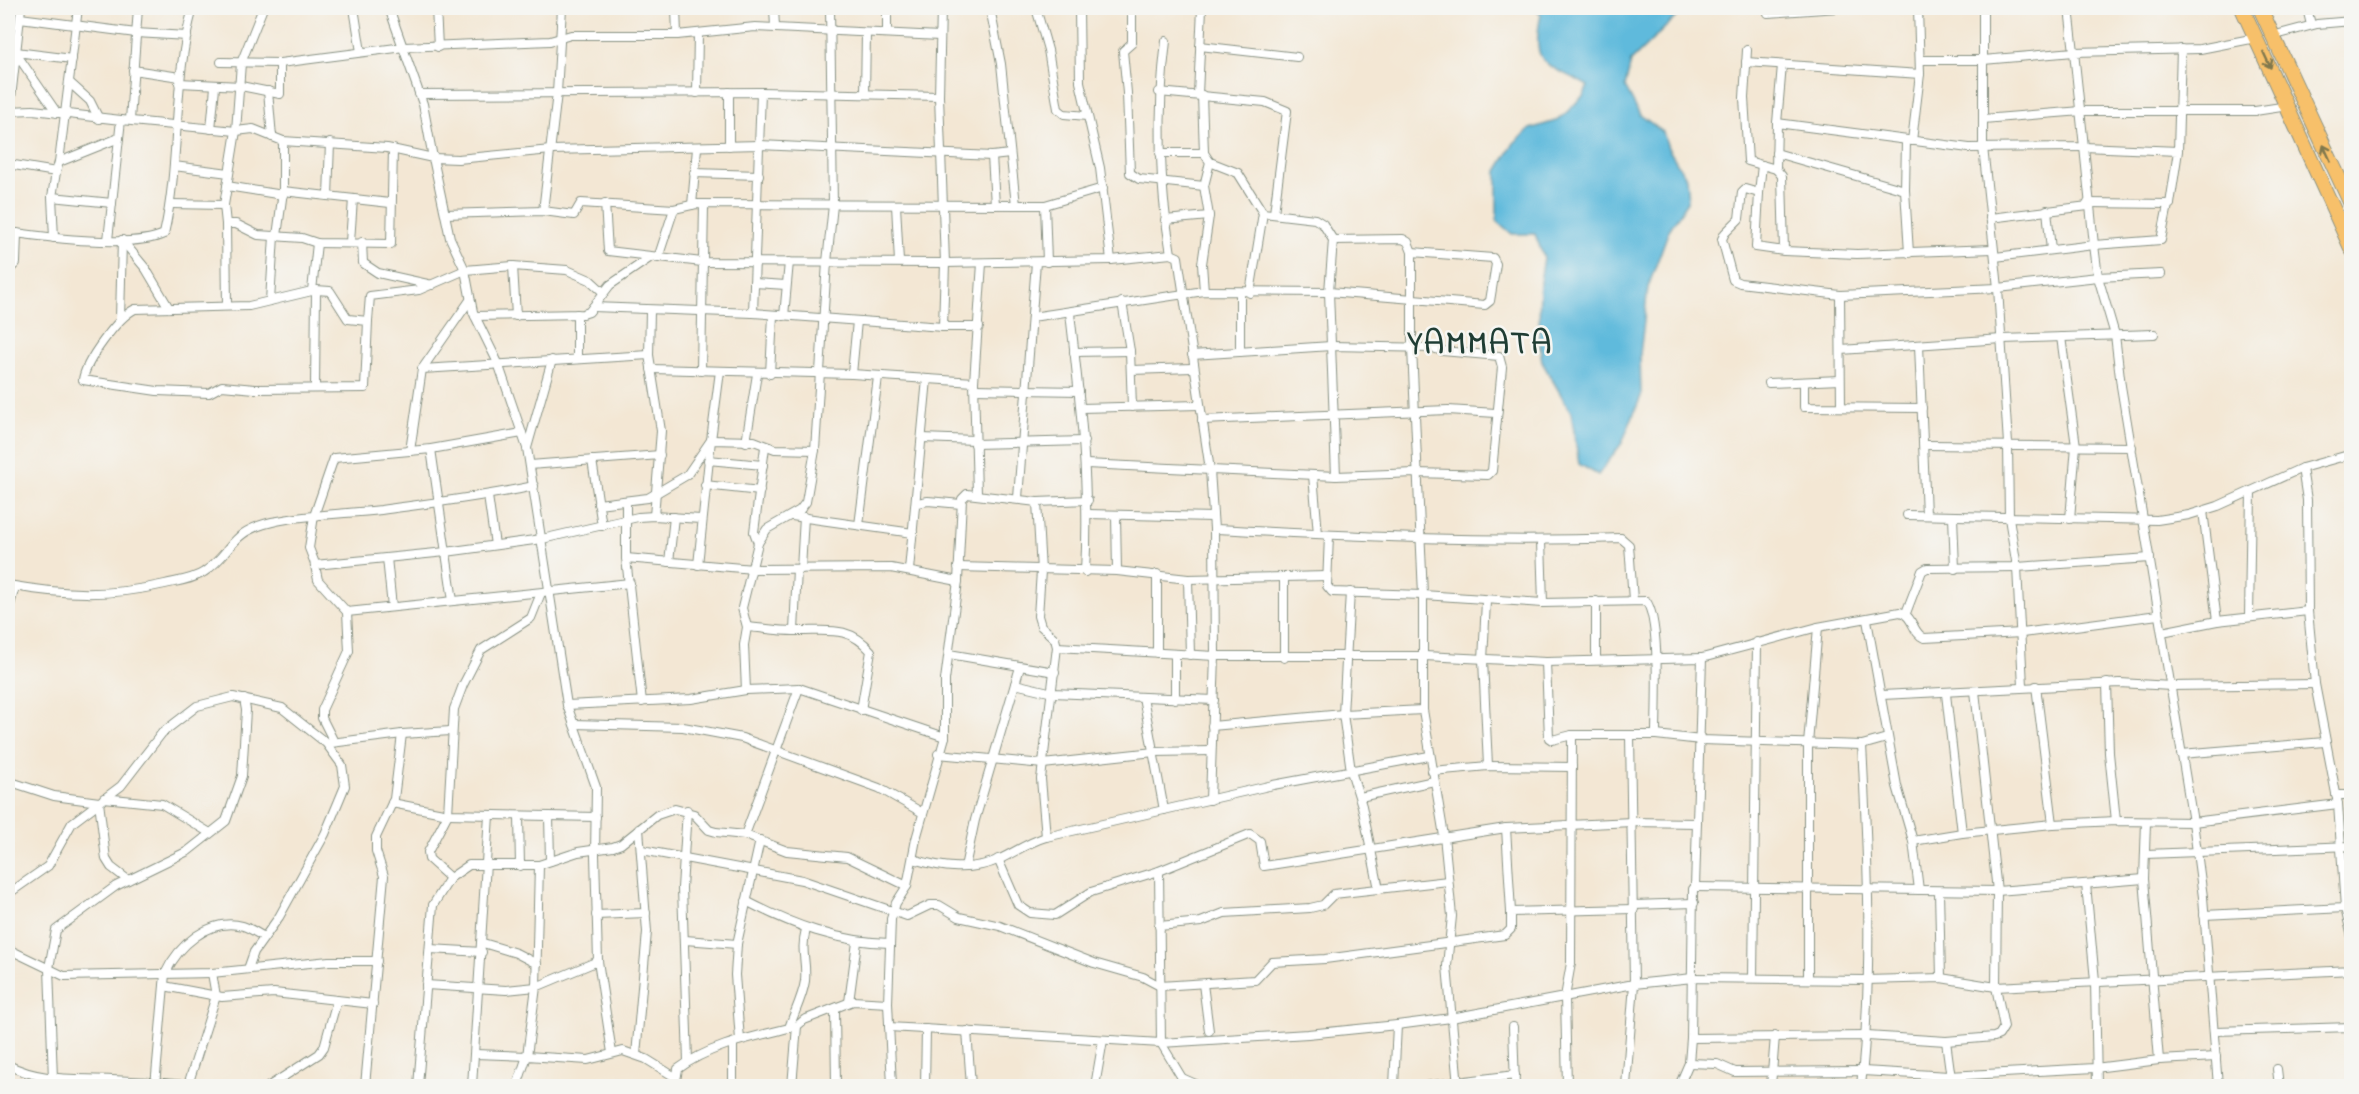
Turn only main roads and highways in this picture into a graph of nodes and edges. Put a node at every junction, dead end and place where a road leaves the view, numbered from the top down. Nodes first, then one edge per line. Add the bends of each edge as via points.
1 (2242, 8) edge
2 (2260, 8) edge
3 (2352, 206) edge
4 (2352, 250) edge

1 -> 4 highway
3 -> 2 highway

